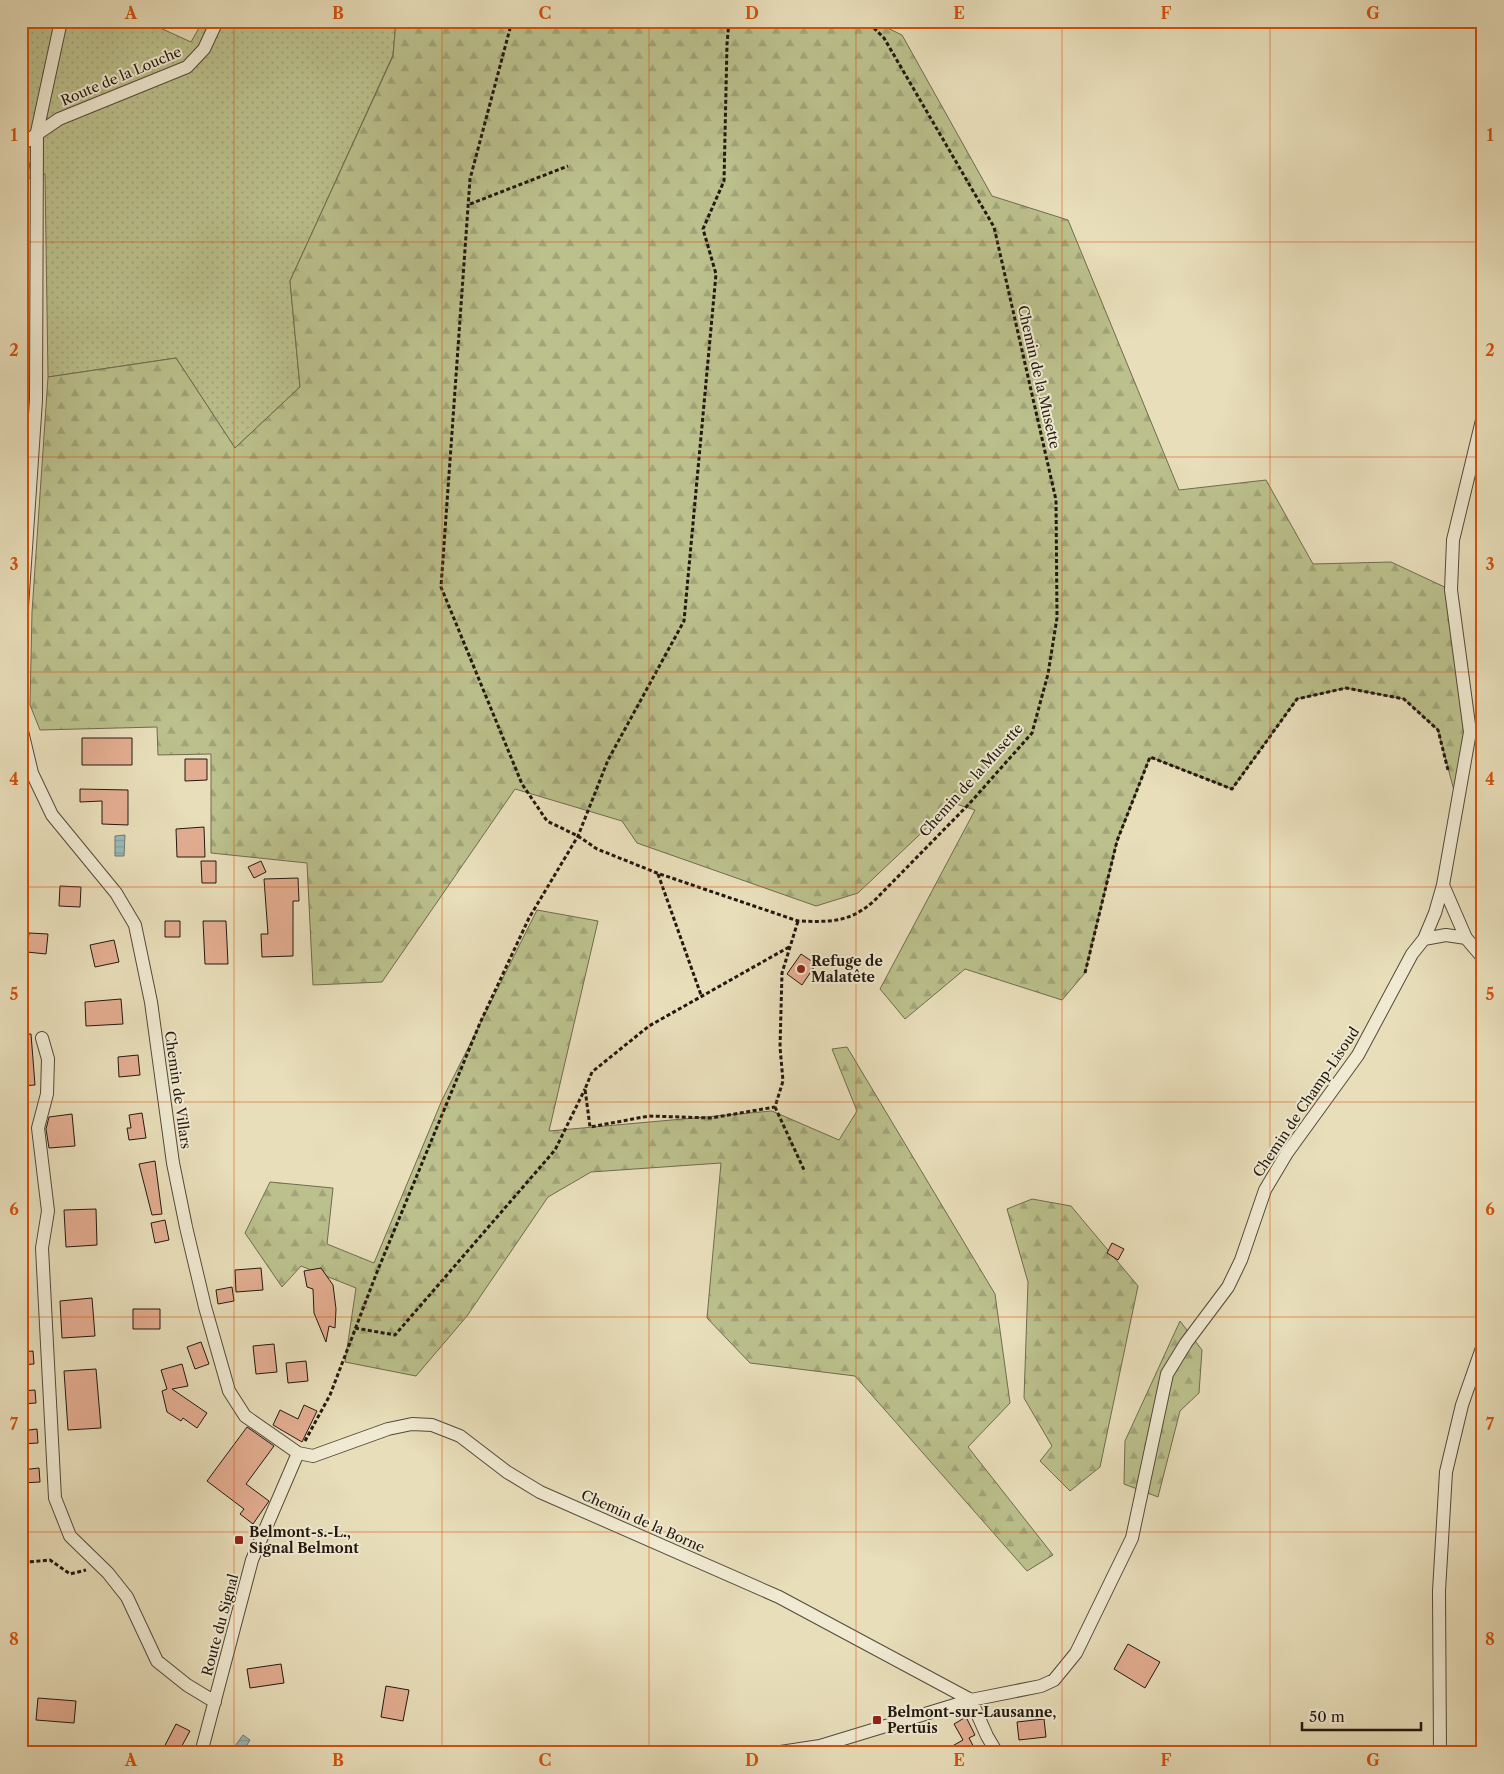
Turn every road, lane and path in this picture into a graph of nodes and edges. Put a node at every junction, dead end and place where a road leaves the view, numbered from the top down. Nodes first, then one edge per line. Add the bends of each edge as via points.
1 (61, 21) edge
2 (217, 21) edge
3 (512, 21) edge
4 (729, 21) edge
5 (866, 21) edge
6 (37, 132) junction
7 (21, 144) edge
8 (568, 166) dead end
9 (470, 204) junction
10 (1483, 416) edge
11 (21, 622) edge
12 (21, 727) edge
13 (1450, 775) dead end
14 (578, 836) junction
15 (657, 873) junction
16 (1443, 884) junction
17 (798, 921) junction
18 (1466, 938) junction
19 (1424, 939) junction
20 (789, 948) junction
21 (1483, 958) edge
22 (1085, 973) dead end
23 (701, 995) junction
24 (42, 1038) dead end
25 (585, 1089) junction
26 (775, 1107) junction
27 (805, 1172) dead end
28 (355, 1328) junction
29 (1483, 1345) edge
30 (298, 1453) junction
31 (101, 1566) junction
32 (21, 1623) edge
33 (971, 1700) junction
34 (214, 1702) junction
35 (822, 1750) edge
36 (201, 1753) edge
37 (774, 1753) edge
38 (997, 1753) edge
39 (1440, 1753) edge

1 - 6 street
2 - 6 street, Route de la Louche via 204,49 187,67 59,119
3 - 9 path, Chemin de la Musette via 470,179
4 - 14 path via 724,181 703,229 716,274 684,622 608,760
5 - 17 path, Chemin de la Musette via 884,38 994,227 1056,500 1057,618 1048,674 1032,733 969,804 860,913 843,920
6 - 7 street, Route de la Louche
6 - 11 street via 36,400
8 - 9 path
9 - 14 path, Chemin de la Musette via 441,587 522,784 547,821
10 - 16 street, Chemin de Champ-Lisoud via 1453,540 1451,590 1470,732
12 - 30 street, Chemin de Villars via 32,773 52,815 116,893 135,925 151,1002 172,1163 205,1307 229,1391 245,1416
13 - 22 path via 1438,730 1404,699 1346,688 1297,699 1232,790 1150,757 1117,841
14 - 15 path, Chemin de la Musette via 597,849
14 - 28 path via 529,918 480,1023
15 - 17 path, Chemin de la Musette
15 - 23 path
16 - 18 street
16 - 19 street, Chemin de Champ-Lisoud
17 - 20 path
18 - 19 street via 1446,935
18 - 21 street
19 - 33 street, Chemin de Champ-Lisoud via 1412,954 1358,1055 1287,1153 1265,1190 1241,1260 1228,1287 1186,1342 1167,1374 1132,1538 1076,1654 1054,1680 1041,1686
20 - 23 path
20 - 26 path via 780,998 783,1081
23 - 25 path via 649,1026 592,1072
24 - 31 street via 48,1059 47,1094 38,1128 48,1212 42,1248 55,1498 70,1536
25 - 26 path via 590,1127 649,1116 711,1118
25 - 28 path via 555,1150 395,1334
26 - 27 path
28 - 30 path via 330,1394
29 - 39 street via 1462,1405 1446,1472 1439,1591
30 - 33 street, Chemin de la Borne via 313,1456 363,1437 412,1424 446,1429 540,1492 779,1597
30 - 34 street, Route du Signal via 252,1560
31 - 32 path via 70,1574 50,1560 28,1562 23,1582 25,1618
31 - 34 street via 127,1597 158,1661
33 - 35 street
33 - 38 street
34 - 36 street, Route du Signal
35 - 37 street

